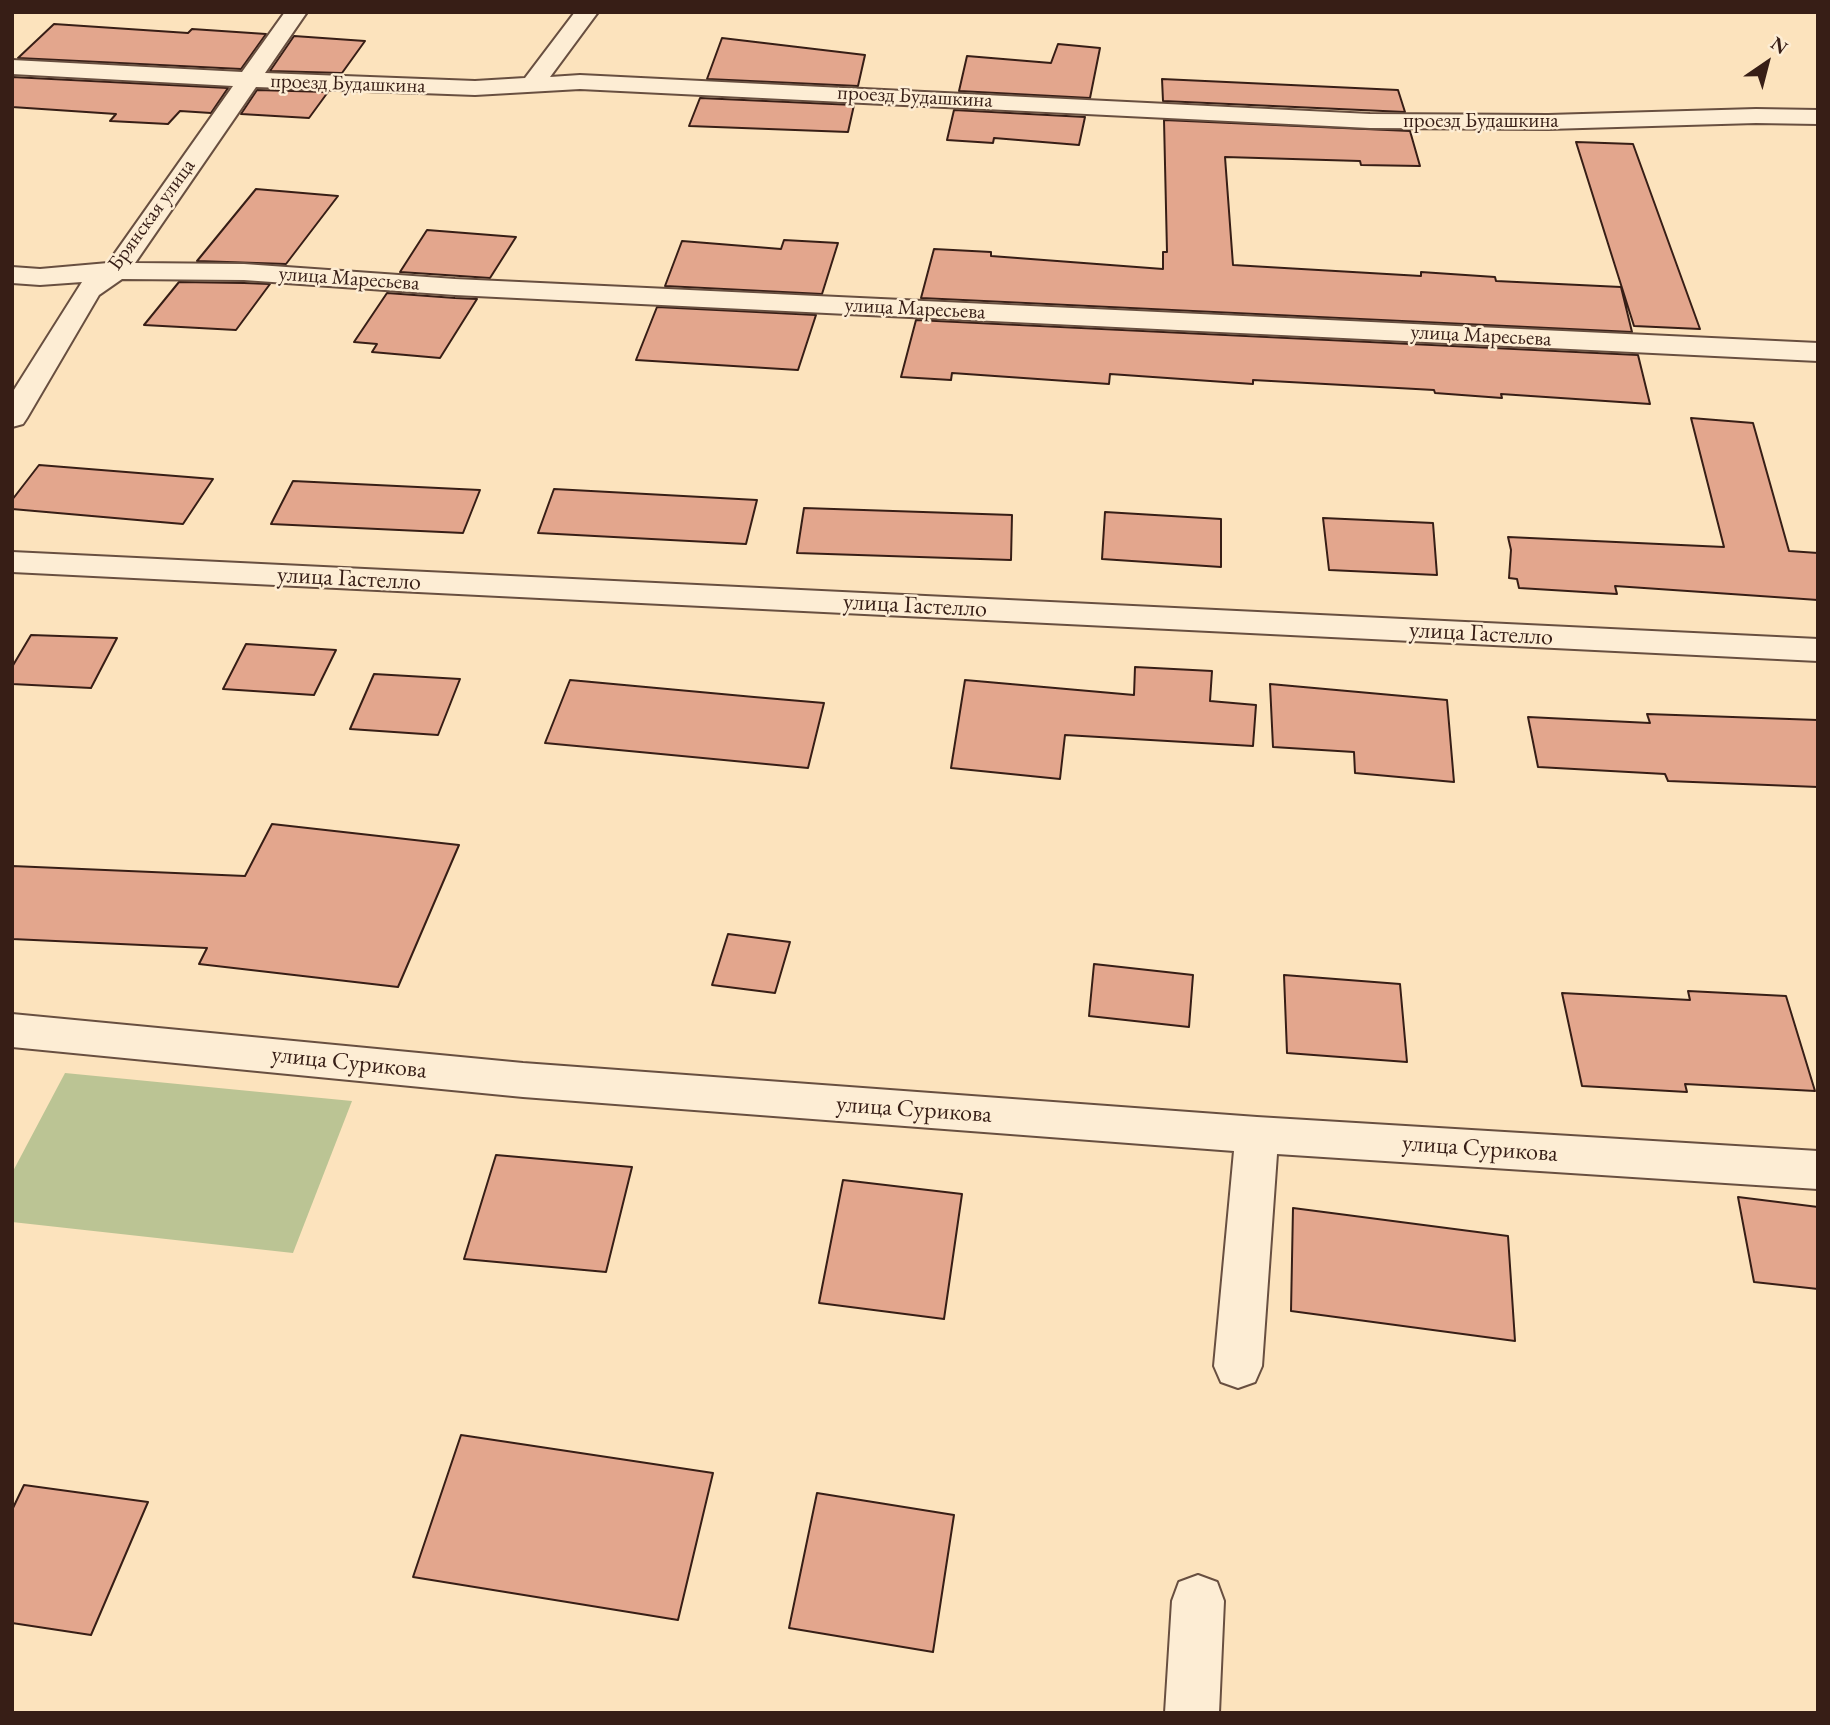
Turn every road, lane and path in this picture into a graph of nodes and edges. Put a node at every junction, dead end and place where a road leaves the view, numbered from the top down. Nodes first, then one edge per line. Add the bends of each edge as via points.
1 (296, 12) edge
2 (587, 12) edge
3 (12, 67) edge
4 (248, 79) junction
5 (532, 85) junction
6 (1818, 117) edge
7 (116, 271) junction
8 (12, 275) edge
9 (1818, 352) edge
10 (12, 418) edge
11 (12, 562) edge
12 (1818, 650) edge
13 (12, 1030) edge
14 (1257, 1135) junction
15 (1818, 1170) edge
16 (1238, 1366) dead end
17 (1198, 1601) dead end
18 (1192, 1713) edge

1 - 4 street, Брянская улица
2 - 5 street
3 - 4 street, проезд Будашкина
4 - 5 street, проезд Будашкина via 397,87
4 - 7 street, Брянская улица
5 - 6 street, проезд Будашкина via 594,82 1370,121
7 - 8 street, улица Маресьева
7 - 9 street, улица Маресьева via 244,272 455,287
7 - 10 street, Брянская улица via 88,290
11 - 12 street, улица Гастелло
13 - 14 street, улица Сурикова via 523,1080
14 - 15 street, улица Сурикова
14 - 16 street
17 - 18 street

